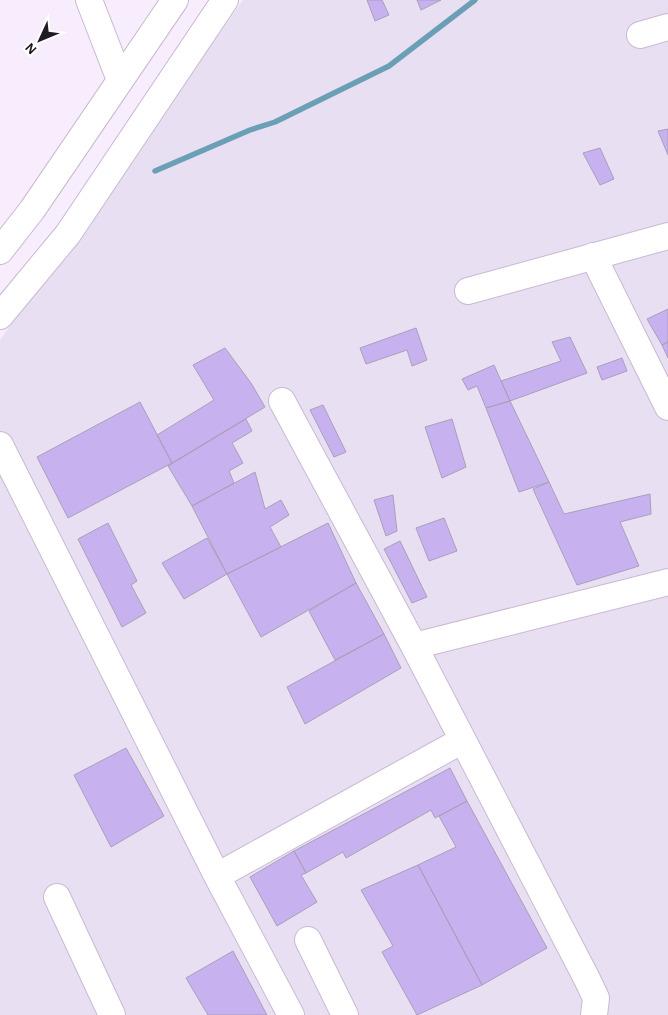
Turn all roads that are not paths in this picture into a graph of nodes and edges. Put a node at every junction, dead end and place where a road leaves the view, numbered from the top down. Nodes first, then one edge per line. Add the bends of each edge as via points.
1 (89, 0) edge
2 (175, 0) edge
3 (225, 0) edge
4 (668, 27) edge
5 (640, 34) dead end
6 (149, 38) junction
7 (178, 69) junction
8 (120, 80) junction
9 (668, 236) edge
10 (0, 251) edge
11 (593, 256) junction
12 (468, 291) dead end
13 (0, 316) edge
14 (282, 401) dead end
15 (668, 407) edge
16 (0, 445) edge
17 (668, 582) edge
18 (414, 646) junction
19 (461, 741) junction
20 (217, 876) junction
21 (56, 897) dead end
22 (308, 940) dead end
23 (112, 1015) edge
24 (292, 1015) edge
25 (345, 1015) edge
26 (594, 1015) edge

1 - 8 street
2 - 6 street
3 - 7 street
4 - 5 street
6 - 7 street
6 - 8 street
7 - 13 street via 68,234
8 - 10 street via 32,210
9 - 11 street
11 - 12 street
11 - 15 street
14 - 18 street
16 - 20 street
17 - 18 street
18 - 19 street
19 - 20 street
19 - 26 street via 587,979 596,998
20 - 24 street
21 - 23 street
22 - 25 street

